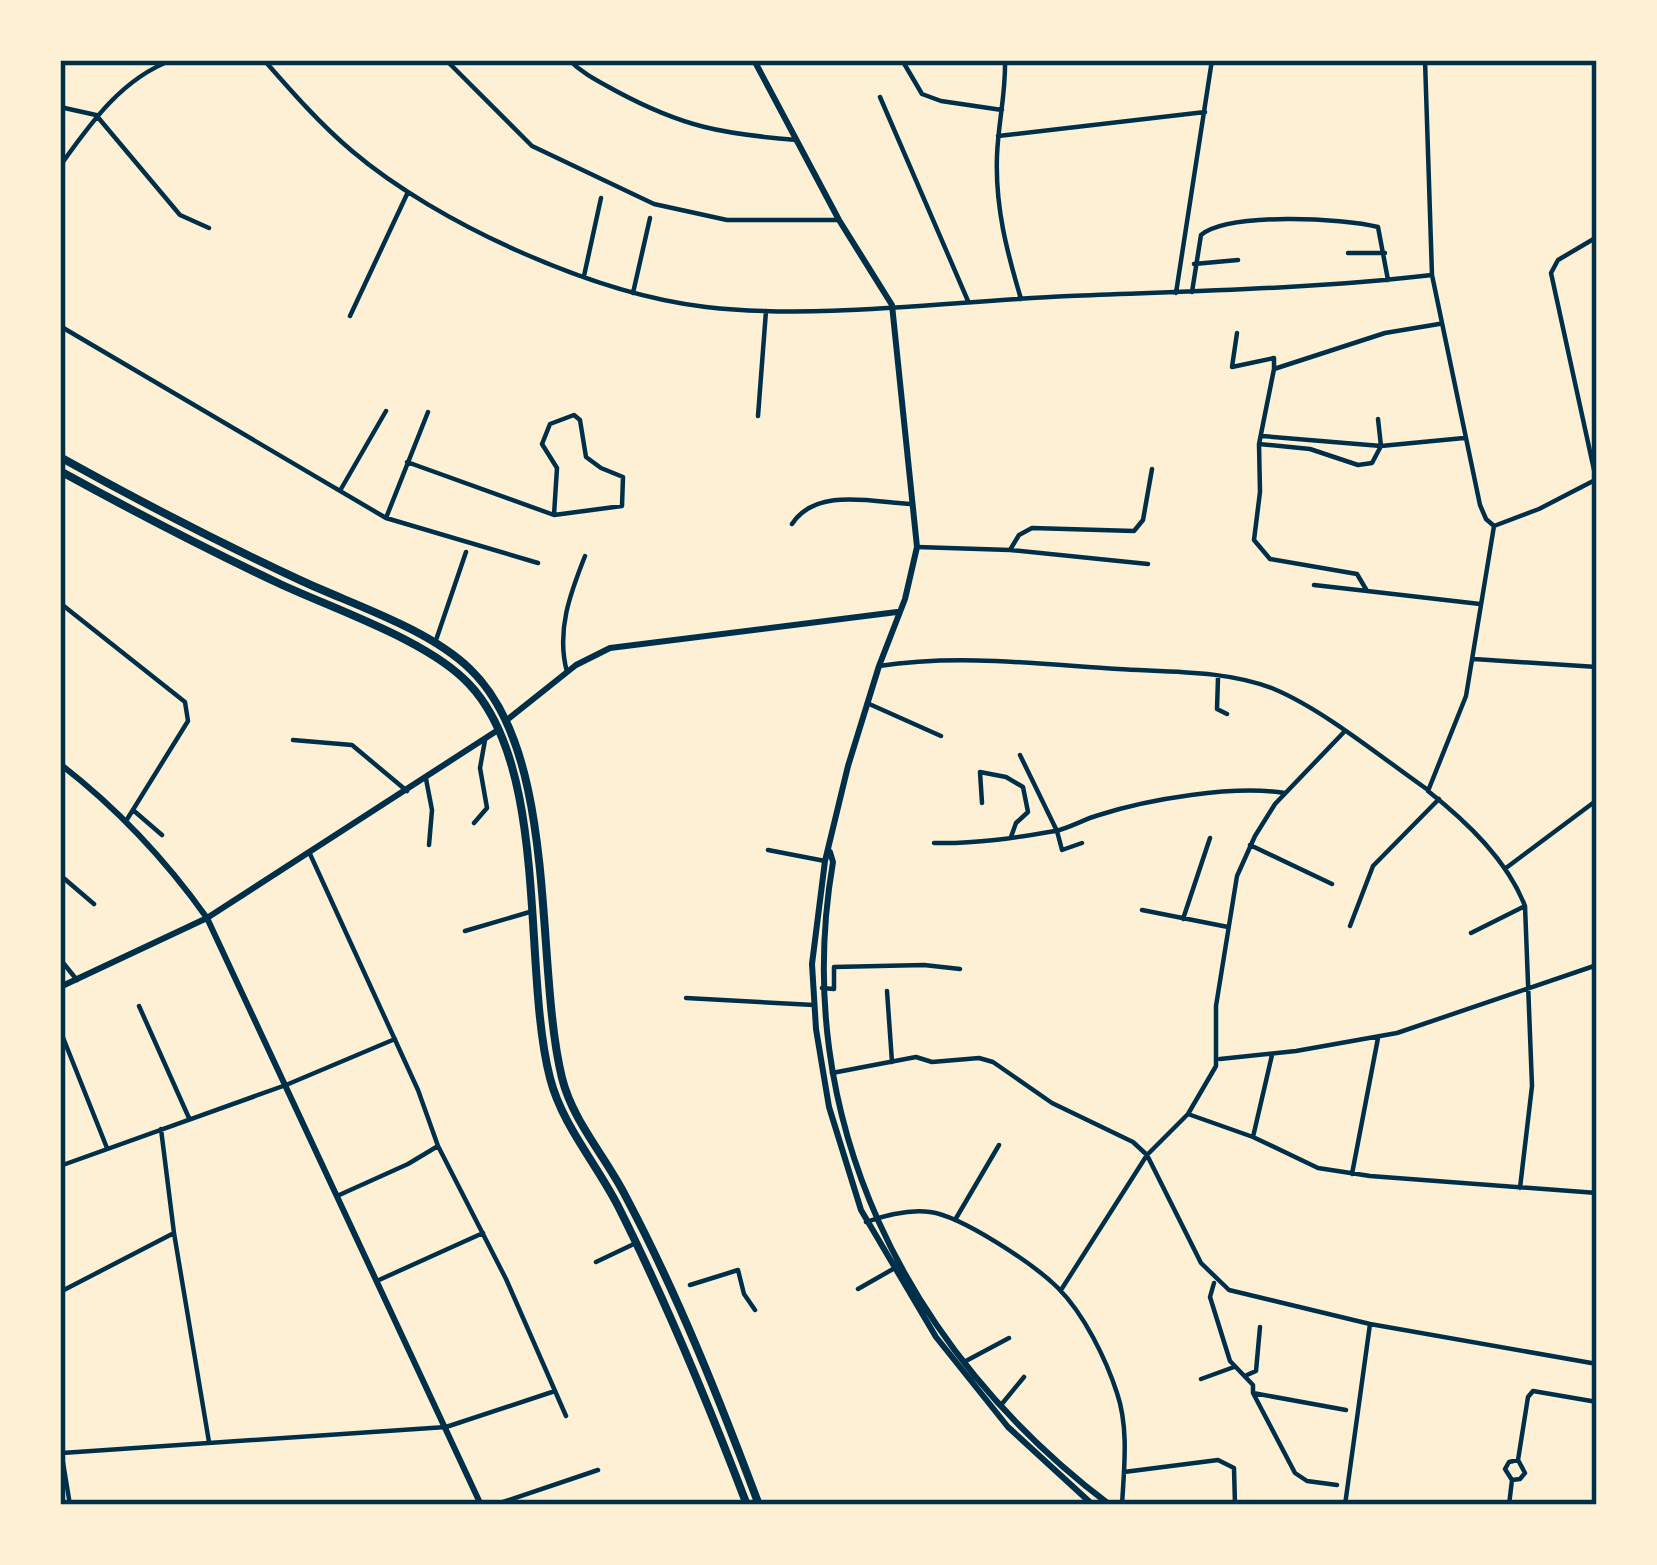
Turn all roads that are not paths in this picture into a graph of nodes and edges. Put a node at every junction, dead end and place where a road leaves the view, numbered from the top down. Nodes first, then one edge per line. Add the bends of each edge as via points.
1 (172, 60) edge
2 (264, 60) edge
3 (446, 60) edge
4 (569, 60) edge
5 (754, 60) edge
6 (902, 60) edge
7 (1005, 60) edge
8 (1212, 60) edge
9 (1425, 60) edge
10 (880, 97) dead end
11 (60, 106) edge
12 (1002, 110) junction
13 (1205, 112) junction
14 (96, 115) junction
15 (998, 136) junction
16 (798, 140) junction
17 (60, 166) edge
18 (408, 192) junction
19 (602, 198) dead end
20 (650, 218) dead end
21 (839, 220) junction
22 (208, 228) dead end
23 (1597, 237) edge
24 (1385, 253) junction
25 (1348, 254) dead end
26 (1238, 260) dead end
27 (1194, 264) junction
28 (1432, 274) junction
29 (584, 276) junction
30 (1388, 280) junction
31 (1192, 292) junction
32 (633, 293) junction
33 (1176, 293) junction
34 (1021, 299) junction
35 (968, 301) junction
36 (892, 305) junction
37 (766, 310) junction
38 (350, 316) dead end
39 (1439, 324) junction
40 (60, 326) edge
41 (1237, 333) dead end
42 (1274, 369) junction
43 (386, 411) dead end
44 (428, 412) dead end
45 (758, 416) dead end
46 (1378, 419) dead end
47 (1464, 438) junction
48 (1261, 440) junction
49 (1381, 446) junction
50 (60, 457) edge
51 (407, 462) junction
52 (1152, 469) dead end
53 (60, 471) edge
54 (1597, 479) edge
55 (340, 490) junction
56 (911, 504) junction
57 (554, 514) junction
58 (386, 518) junction
59 (792, 524) dead end
60 (1494, 526) junction
61 (916, 547) junction
62 (1010, 550) junction
63 (466, 551) dead end
64 (585, 556) dead end
65 (538, 563) dead end
66 (1148, 564) dead end
67 (1313, 585) dead end
68 (1367, 590) junction
69 (60, 603) edge
70 (1480, 604) junction
71 (899, 612) junction
72 (435, 643) junction
73 (1474, 659) junction
74 (879, 666) junction
75 (1597, 667) edge
76 (567, 672) junction
77 (1218, 678) junction
78 (867, 703) junction
79 (1227, 714) dead end
80 (507, 720) junction
81 (498, 730) junction
82 (1344, 733) junction
83 (941, 736) dead end
84 (293, 740) dead end
85 (485, 740) junction
86 (1020, 755) dead end
87 (60, 764) edge
88 (426, 779) junction
89 (407, 791) junction
90 (1429, 791) junction
91 (1285, 793) junction
92 (1439, 799) junction
93 (1597, 800) edge
94 (982, 803) dead end
95 (133, 810) junction
96 (126, 820) junction
97 (474, 823) dead end
98 (1058, 831) junction
99 (162, 835) dead end
100 (1011, 837) junction
101 (1210, 838) dead end
102 (934, 842) dead end
103 (1082, 843) dead end
104 (429, 845) dead end
105 (1250, 845) junction
106 (829, 849) junction
107 (768, 850) dead end
108 (310, 854) junction
109 (825, 861) junction
110 (1505, 868) junction
111 (60, 875) edge
112 (1332, 884) dead end
113 (94, 904) dead end
114 (1525, 906) junction
115 (1142, 910) dead end
116 (533, 911) junction
117 (207, 918) junction
118 (1183, 919) junction
119 (1350, 926) dead end
120 (1228, 927) junction
121 (465, 931) dead end
122 (1471, 932) dead end
123 (60, 959) edge
124 (1597, 965) edge
125 (960, 969) dead end
126 (77, 980) junction
127 (60, 987) edge
128 (822, 988) junction
129 (1530, 990) junction
130 (887, 991) dead end
131 (686, 998) dead end
132 (814, 1005) junction
133 (139, 1006) dead end
134 (60, 1030) edge
135 (1378, 1037) junction
136 (394, 1039) junction
137 (1272, 1054) junction
138 (1219, 1059) junction
139 (892, 1062) junction
140 (827, 1073) junction
141 (286, 1085) junction
142 (1188, 1114) junction
143 (189, 1118) junction
144 (161, 1129) junction
145 (1253, 1137) junction
146 (999, 1145) dead end
147 (438, 1146) junction
148 (107, 1148) junction
149 (1147, 1155) junction
150 (60, 1166) edge
151 (1352, 1174) junction
152 (1520, 1188) junction
153 (1597, 1193) edge
154 (338, 1196) junction
155 (870, 1220) junction
156 (955, 1220) junction
157 (174, 1233) junction
158 (483, 1233) junction
159 (636, 1243) junction
160 (596, 1262) dead end
161 (893, 1269) junction
162 (1215, 1280) junction
163 (376, 1282) junction
164 (690, 1285) dead end
165 (858, 1289) dead end
166 (1061, 1290) junction
167 (60, 1292) edge
168 (755, 1310) dead end
169 (1370, 1324) junction
170 (1260, 1328) dead end
171 (1009, 1338) dead end
172 (964, 1361) junction
173 (1597, 1364) edge
174 (1234, 1367) junction
175 (1247, 1375) junction
176 (1024, 1377) dead end
177 (1202, 1379) dead end
178 (555, 1391) junction
179 (1253, 1393) junction
180 (1597, 1402) edge
181 (1001, 1405) junction
182 (1346, 1410) dead end
183 (566, 1416) dead end
184 (446, 1427) junction
185 (209, 1442) junction
186 (60, 1444) edge
187 (62, 1454) edge
188 (1518, 1460) junction
189 (598, 1470) dead end
190 (1124, 1472) junction
191 (1512, 1480) junction
192 (1337, 1485) dead end
193 (1087, 1504) edge
194 (70, 1505) edge
195 (481, 1505) edge
196 (494, 1505) edge
197 (747, 1505) edge
198 (759, 1505) edge
199 (1110, 1505) edge
200 (1121, 1505) edge
201 (1235, 1505) edge
202 (1345, 1505) edge
203 (1509, 1505) edge

1 - 14 street via 143,73
2 - 18 street via 351,150
3 - 21 street via 532,146 654,204 727,220
4 - 16 street via 639,104 699,128
5 - 16 street
6 - 12 street via 922,94
7 - 12 street
8 - 13 street
9 - 28 street
10 - 35 street
11 - 14 street
12 - 15 street
13 - 15 street
13 - 33 street
14 - 17 street
14 - 22 street via 180,215
15 - 34 street via 999,215
16 - 21 street
18 - 29 street
18 - 38 street
19 - 29 street
20 - 32 street
21 - 36 street
23 - 54 street via 1558,260 1551,279
24 - 25 street
24 - 27 street via 1374,225 1273,221 1210,228
24 - 30 street
26 - 27 street
27 - 31 street
28 - 30 street
28 - 39 street
29 - 32 street
30 - 31 street
31 - 33 street
32 - 37 street
33 - 34 street
34 - 35 street
35 - 36 street
36 - 37 street
36 - 56 street
37 - 45 street
39 - 42 street
39 - 47 street
40 - 55 street
41 - 42 street via 1232,367 1274,358
42 - 48 street
43 - 55 street
44 - 51 street
46 - 49 street
47 - 49 street
47 - 60 street via 1480,505
48 - 49 street
48 - 49 street via 1358,465 1372,463
48 - 68 street via 1256,548 1279,562 1357,574
50 - 72 main road
51 - 57 street
51 - 58 street
52 - 62 street via 1134,531 1032,528
53 - 81 main road via 441,660 478,694
54 - 60 street
55 - 58 street
56 - 59 street via 817,501
56 - 61 street
57 - 57 street via 557,468 542,444 550,424 574,415 586,457 623,477 622,506
58 - 65 street
60 - 70 street
61 - 62 street
61 - 71 street
62 - 66 street
63 - 72 street
64 - 76 street via 567,603
67 - 68 street
68 - 70 street
69 - 95 street via 185,701 188,721
70 - 73 street
71 - 74 street
71 - 76 street via 610,648
72 - 80 main road via 471,669
73 - 75 street
73 - 90 street
74 - 77 street via 989,661
74 - 78 street
76 - 80 street
77 - 79 street via 1217,709
77 - 82 street via 1274,689
78 - 83 street
78 - 106 street
80 - 81 street
80 - 198 main road via 537,849 565,1088 627,1197
81 - 85 street
81 - 116 main road
82 - 90 street
82 - 91 street
84 - 89 street via 350,744
85 - 88 street
85 - 97 street via 487,808
86 - 98 street
87 - 96 street
88 - 89 street
88 - 104 street
89 - 108 street
90 - 92 street
91 - 98 street via 1188,798
91 - 105 street
92 - 110 street
92 - 119 street via 1373,866
93 - 110 street
94 - 100 street via 980,772 1024,787 1028,812
95 - 96 street
95 - 99 street
96 - 117 street
98 - 100 street
98 - 103 street via 1062,850
100 - 102 street
101 - 118 street
105 - 112 street
105 - 120 street
106 - 109 street
106 - 128 street
107 - 109 street
108 - 117 street
108 - 136 street
109 - 132 street
110 - 114 street
111 - 113 street
114 - 122 street
114 - 129 street
115 - 118 street
116 - 121 street
116 - 159 main road via 556,1097
117 - 126 street
117 - 141 street
118 - 120 street
120 - 138 street via 1215,1019
123 - 126 street
124 - 129 street
125 - 128 street via 834,968 834,989
126 - 127 street
128 - 140 street
129 - 135 street
129 - 152 street via 1532,1086
130 - 139 street
131 - 132 street
132 - 140 street
133 - 143 street
134 - 148 street
135 - 137 street
135 - 151 street
136 - 141 street
136 - 147 street
137 - 138 street
137 - 145 street
138 - 142 street
139 - 140 street
139 - 149 street via 993,1061
140 - 155 street via 838,1142
141 - 143 street
141 - 154 street
142 - 145 street
142 - 149 street
143 - 144 street
144 - 148 street
144 - 157 street
145 - 151 street via 1305,1164
146 - 156 street
147 - 154 street
147 - 158 street
148 - 150 street
149 - 162 street
149 - 166 street
151 - 152 street
152 - 153 street
154 - 163 street
155 - 156 street via 926,1211
155 - 161 street
155 - 172 street
156 - 166 street
157 - 167 street
157 - 185 street
158 - 163 street
158 - 178 street
159 - 160 street
159 - 197 main road
161 - 165 street
161 - 193 street via 968,1380
162 - 169 street via 1244,1297
162 - 174 street via 1210,1297
163 - 184 street
164 - 168 street via 738,1270
166 - 190 street via 1117,1392
169 - 173 street
169 - 202 street
170 - 175 street via 1256,1370
171 - 172 street
172 - 181 street
174 - 175 street
174 - 177 street
175 - 179 street
176 - 181 street
178 - 183 street
178 - 184 street
179 - 182 street
179 - 192 street via 1295,1473
180 - 188 street via 1534,1391
181 - 199 street
184 - 185 street
184 - 195 street
185 - 187 street
186 - 187 street
187 - 194 street
188 - 191 street via 1525,1473
188 - 191 street via 1506,1465
189 - 196 street
190 - 200 street
190 - 201 street via 1218,1460 1234,1468
191 - 203 street

